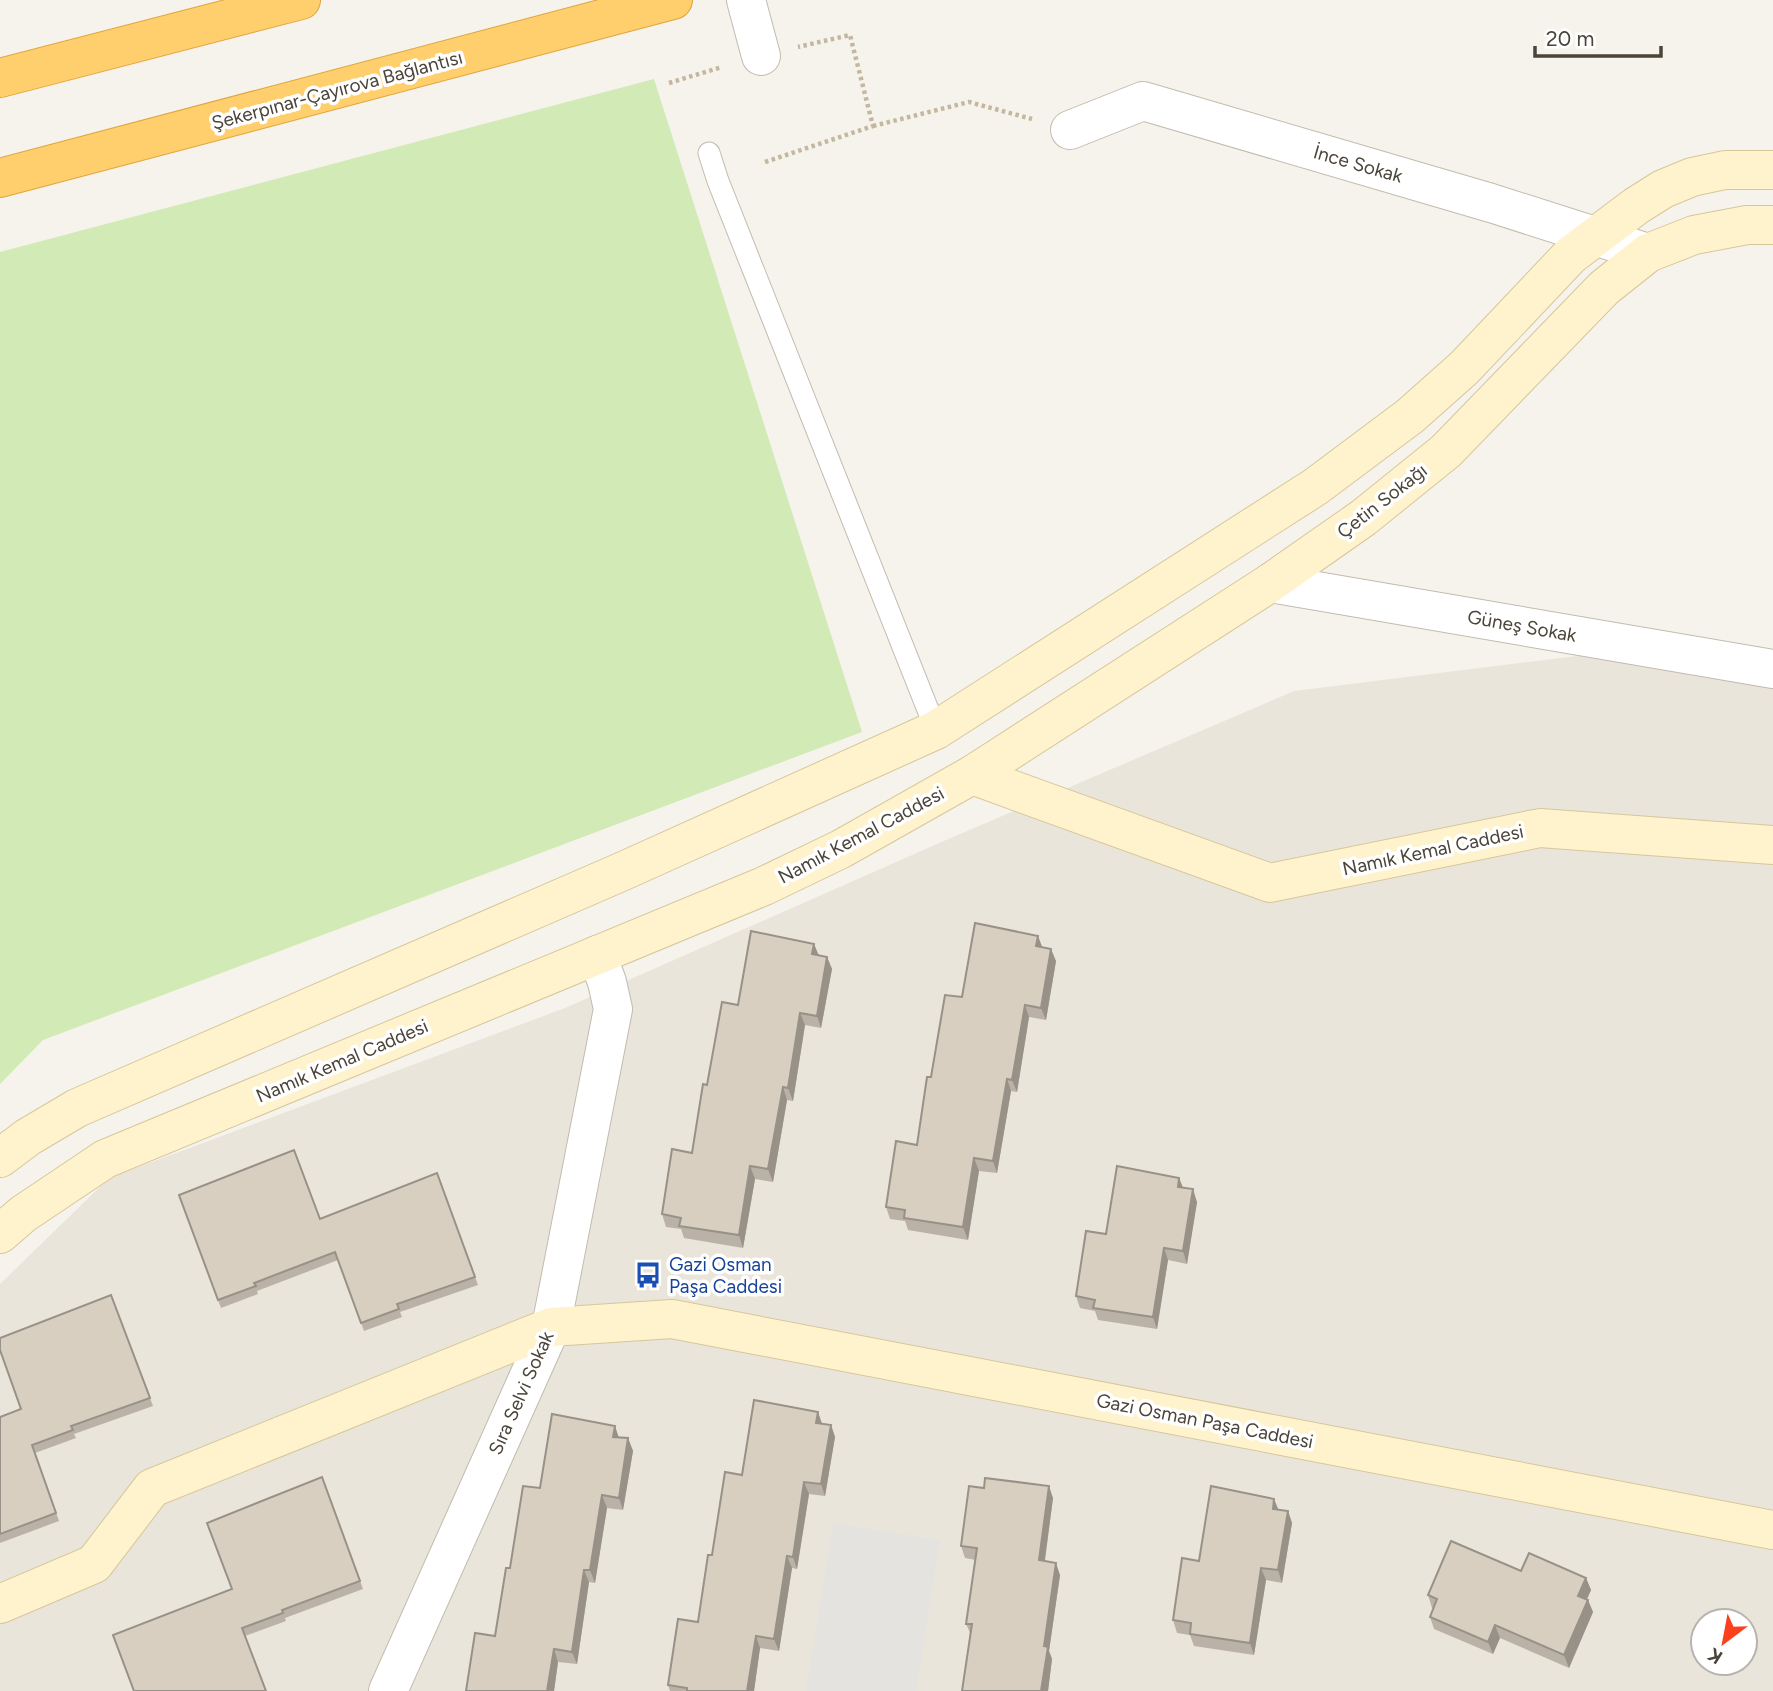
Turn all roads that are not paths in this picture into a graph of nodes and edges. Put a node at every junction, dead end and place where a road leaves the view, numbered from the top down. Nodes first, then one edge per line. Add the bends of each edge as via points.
1 (301, 0) edge
2 (673, 0) edge
3 (746, 0) edge
4 (761, 56) dead end
5 (0, 78) edge
6 (1070, 130) road end
7 (709, 153) dead end
8 (56, 164) junction
9 (1773, 170) edge
10 (0, 178) edge
11 (0, 186) edge
12 (1773, 225) edge
13 (1596, 237) junction
14 (1648, 253) junction
15 (1270, 583) junction
16 (1773, 669) edge
17 (936, 730) junction
18 (972, 775) junction
19 (1773, 845) edge
20 (597, 955) junction
21 (0, 1158) edge
22 (0, 1234) edge
23 (551, 1327) junction
24 (1773, 1530) edge
25 (0, 1604) edge
26 (388, 1691) edge

1 - 5 highway
2 - 8 highway, Şekerpınar-Çayırova Bağlantısı
3 - 4 street
6 - 13 street, İnce Sokak via 1143,101
7 - 17 lane
8 - 10 highway, Şekerpınar-Çayırova Bağlantısı
8 - 11 highway
9 - 13 street via 1725,170 1692,177 1636,206
12 - 14 street, Çetin Sokağı via 1694,235
13 - 14 street, İnce Sokak
13 - 17 street via 1571,255 1464,368 1315,487
14 - 15 street, Çetin Sokağı via 1604,288 1446,451
15 - 16 street, Güneş Sokak
15 - 18 street, Çetin Sokağı
17 - 21 street via 77,1108
18 - 19 street, Namık Kemal Caddesi via 1270,883 1540,828
18 - 20 street, Namık Kemal Caddesi via 841,849 764,886
20 - 22 street, Namık Kemal Caddesi via 105,1159
20 - 23 street, Sıra Selvi Sokak via 613,1009
23 - 24 street, Gazi Osman Paşa Caddesi via 672,1319
23 - 25 street, Gazi Osman Paşa Caddesi via 152,1488 94,1564
23 - 26 street, Sıra Selvi Sokak

